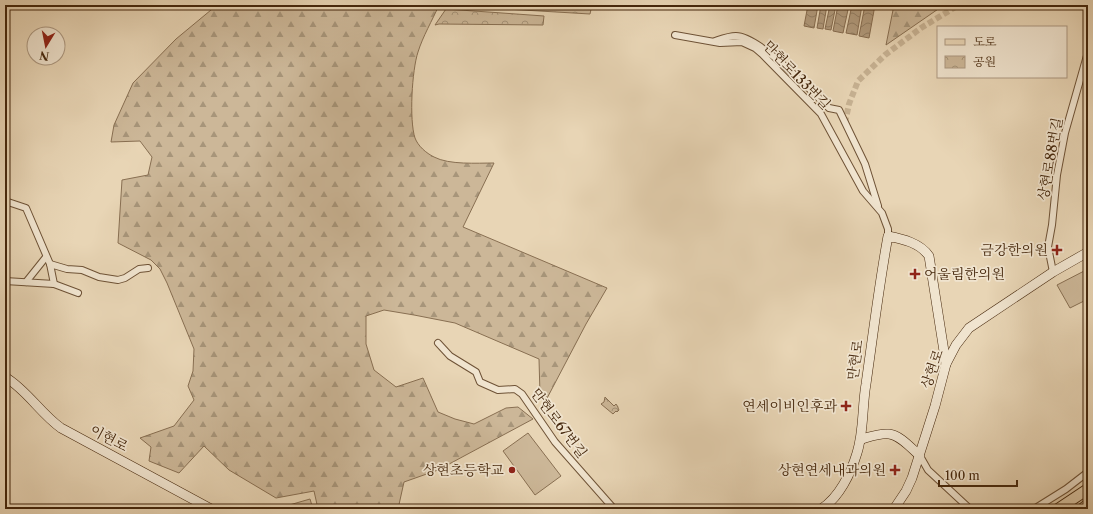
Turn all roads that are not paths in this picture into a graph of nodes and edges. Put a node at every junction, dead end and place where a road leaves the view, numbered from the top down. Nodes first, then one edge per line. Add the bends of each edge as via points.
1 (675, 35) dead end
2 (712, 41) junction
3 (1088, 52) edge
4 (5, 201) edge
5 (878, 207) junction
6 (888, 236) junction
7 (1088, 252) edge
8 (46, 257) junction
9 (50, 264) junction
10 (148, 268) dead end
11 (1053, 272) junction
12 (5, 281) edge
13 (26, 282) junction
14 (54, 284) junction
15 (78, 293) dead end
16 (438, 343) dead end
17 (946, 364) junction
18 (5, 377) edge
19 (861, 439) junction
20 (920, 456) junction
21 (1088, 472) edge
22 (1088, 490) edge
23 (1088, 504) edge
24 (211, 509) edge
25 (614, 509) edge
26 (821, 509) edge
27 (894, 509) edge
28 (970, 509) edge
29 (1034, 509) edge
30 (1058, 509) edge
31 (1069, 509) edge
32 (1082, 509) edge

1 - 2 street, 만현로133번길
2 - 5 street, 만현로133번길 via 742,42 762,54 821,114 863,191
2 - 5 street via 736,36 747,39 776,58 829,108 839,110 865,164
3 - 11 street, 상현로88번길 via 1065,133 1057,175 1048,247
4 - 8 street via 26,208
5 - 6 street, 만현로 via 886,222
6 - 17 street via 918,246 929,256
6 - 19 street, 만현로 via 866,385
7 - 11 street, 상현로
8 - 9 street
8 - 13 street
9 - 10 street via 118,280 139,269
9 - 14 street
11 - 17 street, 상현로 via 969,328
12 - 13 street
13 - 14 street
14 - 15 street
16 - 25 street, 만현로67번길 via 450,356 476,372 480,382 498,390 515,389 522,394 555,442
17 - 20 street, 상현로
18 - 24 street, 이현로 via 20,387 48,418 61,428
19 - 20 street via 890,434
19 - 26 street, 만현로 via 850,473 839,490
20 - 27 street, 상현로 via 906,491
20 - 28 street via 928,470
21 - 29 street
22 - 30 main road
22 - 31 main road
23 - 32 main road

